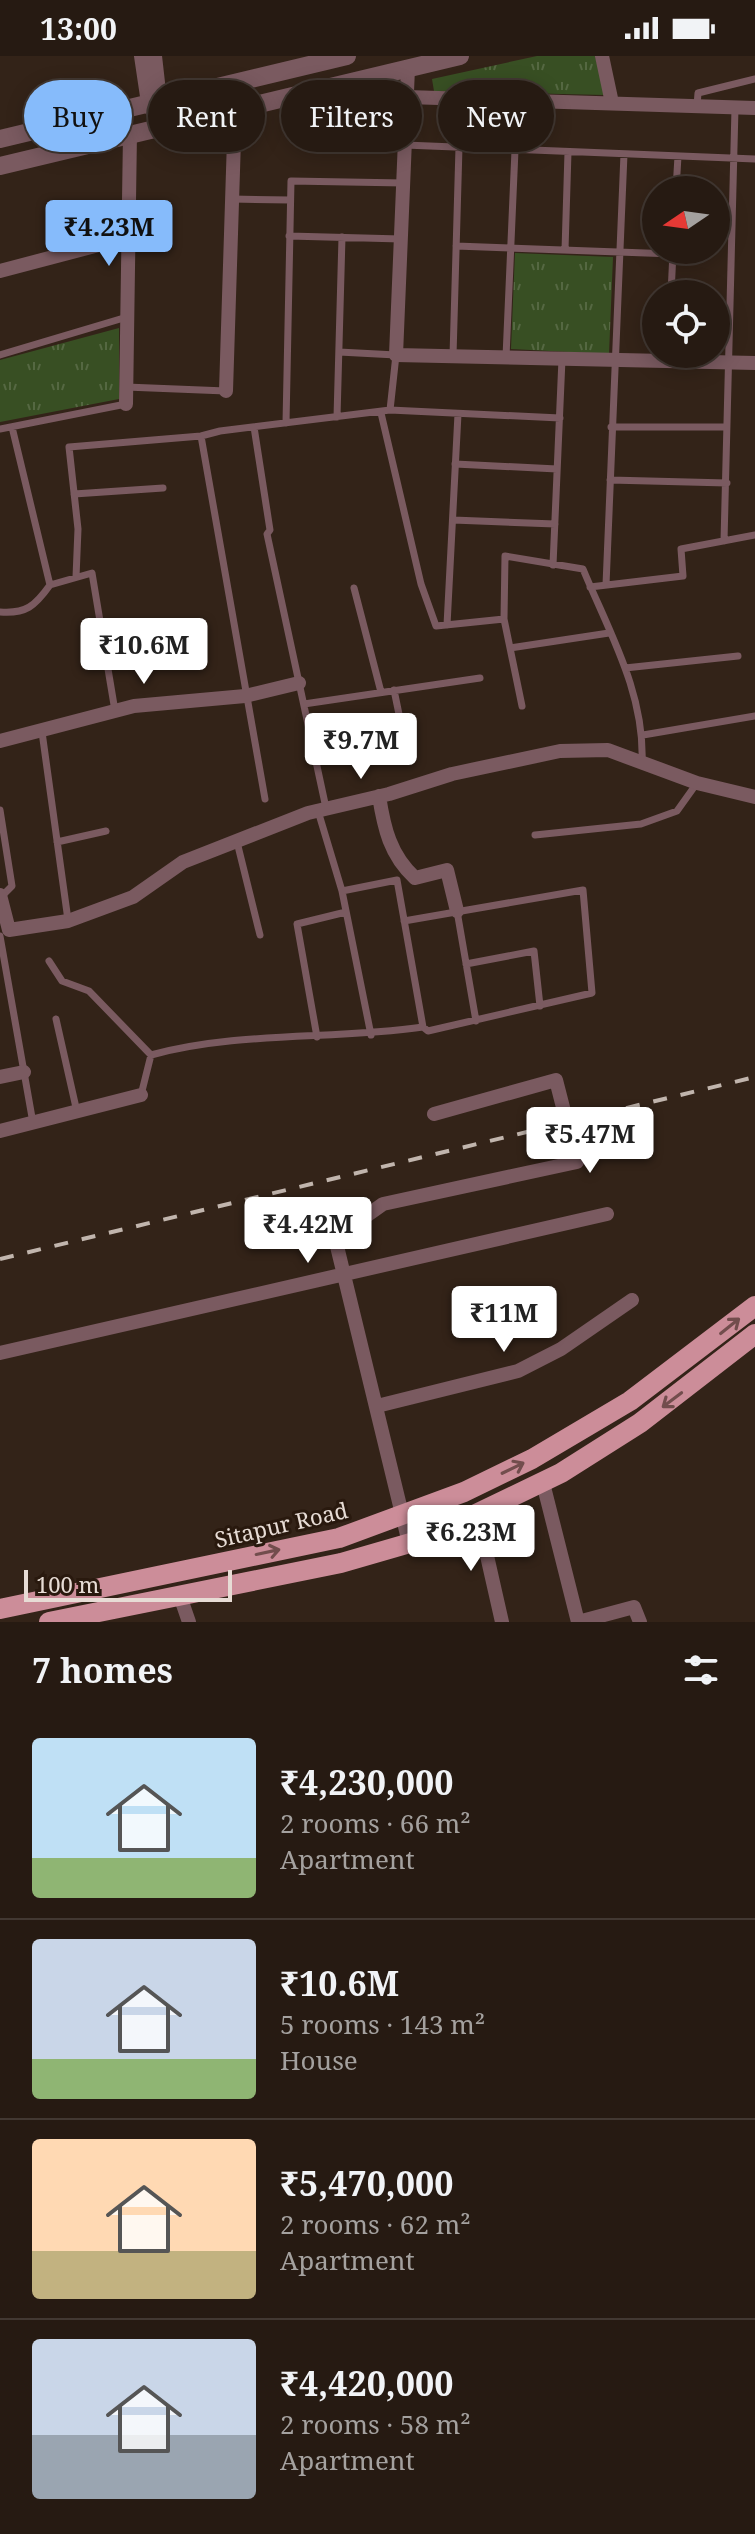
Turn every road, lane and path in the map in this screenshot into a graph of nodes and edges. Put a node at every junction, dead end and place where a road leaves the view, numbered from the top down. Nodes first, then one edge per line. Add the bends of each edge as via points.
1 (141, 56) edge
2 (155, 56) edge
3 (347, 56) edge
4 (460, 56) edge
5 (602, 56) edge
6 (408, 60) edge
7 (755, 79) edge
8 (148, 80) edge
9 (155, 80) edge
10 (245, 80) edge
11 (407, 80) edge
12 (422, 97) edge
13 (265, 100) edge
14 (148, 103) edge
15 (612, 103) junction
16 (697, 106) junction
17 (735, 107) junction
18 (755, 108) edge
19 (0, 139) edge
20 (554, 151) edge
21 (55, 152) edge
22 (130, 152) edge
23 (234, 152) edge
24 (405, 152) edge
25 (459, 152) edge
26 (515, 152) edge
27 (568, 152) junction
28 (624, 154) junction
29 (678, 156) junction
30 (734, 158) junction
31 (755, 159) edge
32 (0, 166) edge
33 (677, 176) edge
34 (404, 183) junction
35 (232, 199) junction
36 (290, 200) junction
37 (289, 236) junction
38 (129, 237) junction
39 (342, 237) junction
40 (401, 239) junction
41 (456, 246) junction
42 (511, 248) junction
43 (565, 250) junction
44 (619, 252) junction
45 (642, 252) edge
46 (0, 271) edge
47 (127, 317) junction
48 (339, 352) junction
49 (0, 355) edge
50 (396, 355) junction
51 (453, 356) junction
52 (506, 357) junction
53 (562, 359) junction
54 (642, 359) edge
55 (614, 360) junction
56 (731, 363) junction
57 (755, 363) edge
58 (126, 387) junction
59 (226, 391) joint
60 (126, 404) joint
61 (390, 410) junction
62 (381, 413) junction
63 (458, 414) junction
64 (337, 417) junction
65 (560, 418) junction
66 (286, 423) junction
67 (12, 427) junction
68 (254, 427) junction
69 (611, 427) junction
70 (726, 427) junction
71 (0, 429) edge
72 (201, 436) junction
73 (455, 464) junction
74 (557, 469) junction
75 (610, 480) junction
76 (727, 483) junction
77 (163, 488) dead end
78 (74, 494) junction
79 (453, 520) junction
80 (555, 524) junction
81 (755, 535) edge
82 (724, 541) junction
83 (553, 565) junction
84 (76, 577) junction
85 (50, 585) junction
86 (606, 585) junction
87 (590, 587) junction
88 (354, 588) dead end
89 (0, 612) edge
90 (504, 619) junction
91 (447, 625) junction
92 (609, 633) junction
93 (510, 648) junction
94 (738, 656) dead end
95 (625, 668) junction
96 (480, 678) dead end
97 (299, 683) junction
98 (394, 690) junction
99 (381, 692) junction
100 (245, 696) junction
101 (304, 704) junction
102 (522, 706) dead end
103 (115, 711) junction
104 (755, 716) edge
105 (42, 732) junction
106 (643, 735) junction
107 (0, 741) edge
108 (407, 753) dead end
109 (642, 763) junction
110 (697, 783) junction
111 (379, 796) junction
112 (755, 797) edge
113 (265, 799) dead end
114 (322, 809) junction
115 (0, 810) edge
116 (106, 831) dead end
117 (535, 835) dead end
118 (2, 836) edge
119 (57, 842) junction
120 (237, 842) junction
121 (342, 891) junction
122 (1, 895) edge
123 (457, 911) junction
124 (346, 912) junction
125 (68, 921) junction
126 (404, 921) junction
127 (260, 935) dead end
128 (0, 936) edge
129 (49, 961) dead end
130 (466, 964) junction
131 (540, 1006) junction
132 (56, 1019) dead end
133 (476, 1021) junction
134 (423, 1027) junction
135 (371, 1035) junction
136 (317, 1037) junction
137 (151, 1055) junction
138 (24, 1072) junction
139 (0, 1077) edge
140 (141, 1095) joint
141 (77, 1112) junction
142 (434, 1114) dead end
143 (33, 1123) junction
144 (0, 1131) edge
145 (607, 1214) dead end
146 (344, 1276) junction
147 (632, 1300) dead end
148 (755, 1306) edge
149 (755, 1334) edge
150 (0, 1353) edge
151 (377, 1406) junction
152 (543, 1483) junction
153 (405, 1516) junction
154 (478, 1516) junction
155 (409, 1543) junction
156 (180, 1596) junction
157 (0, 1609) edge
158 (49, 1622) edge
159 (189, 1622) edge
160 (502, 1622) edge
161 (640, 1622) edge

1 - 8 street
2 - 9 street
3 - 10 street
4 - 6 street
5 - 15 street
6 - 11 street
6 - 13 street
7 - 16 lane via 698,93
12 - 15 street
14 - 19 street
15 - 16 street
16 - 17 street
17 - 18 street
17 - 30 lane
20 - 27 lane
21 - 32 street
22 - 38 street
23 - 35 street
24 - 34 street
25 - 41 lane
26 - 42 lane
27 - 28 lane
27 - 43 lane
28 - 29 lane
28 - 44 lane
29 - 30 lane
29 - 33 lane
30 - 31 lane
30 - 56 lane
34 - 36 lane via 291,181
34 - 40 street
35 - 36 lane
35 - 59 street
36 - 37 lane
37 - 39 lane
37 - 66 lane
38 - 46 street
38 - 47 street
39 - 40 lane
39 - 48 lane
40 - 50 street
41 - 42 lane
41 - 51 lane
42 - 43 lane
42 - 52 lane
43 - 44 lane
44 - 45 lane
44 - 55 lane
47 - 49 lane
47 - 58 street
48 - 50 lane
48 - 64 lane
50 - 51 street
50 - 61 lane
51 - 52 street
52 - 53 street
53 - 55 street
53 - 65 lane
54 - 55 street
55 - 69 lane
56 - 57 street
56 - 70 lane
58 - 59 lane
58 - 60 street
60 - 67 lane
61 - 62 lane
61 - 63 lane
62 - 64 lane
62 - 91 lane via 421,584 436,626
63 - 65 lane
63 - 73 lane
64 - 66 lane
65 - 74 lane
66 - 68 lane
67 - 71 lane
67 - 85 lane
68 - 72 lane
68 - 97 lane via 267,534
69 - 70 lane
69 - 75 lane
70 - 76 lane
72 - 78 lane via 69,447
72 - 100 lane
73 - 74 lane
73 - 79 lane
74 - 80 lane
75 - 76 lane
75 - 86 lane
76 - 82 lane
77 - 78 lane
78 - 84 lane
79 - 80 lane
79 - 91 lane
80 - 83 lane
81 - 82 lane
82 - 86 lane via 681,549 683,576
83 - 87 lane via 583,569
83 - 90 lane via 505,556
84 - 85 lane
84 - 103 lane via 92,573
85 - 89 lane via 36,604 20,613
86 - 87 lane
87 - 92 lane
88 - 99 lane
90 - 91 lane
90 - 93 lane
92 - 93 lane
92 - 95 lane
93 - 102 lane
94 - 95 lane
95 - 106 lane
96 - 98 lane
97 - 100 street
97 - 101 lane
98 - 99 lane
98 - 108 lane
99 - 101 lane
100 - 103 street
100 - 113 lane
101 - 114 lane
103 - 105 street
104 - 106 lane
105 - 107 street
105 - 119 lane
106 - 109 lane
109 - 110 street
109 - 111 street via 608,750 560,751
110 - 112 street
110 - 117 lane via 677,811 641,824
111 - 114 street
111 - 123 street via 391,848 402,867 415,878 447,870
114 - 120 street
114 - 121 lane
115 - 118 lane
116 - 119 lane
118 - 122 lane via 12,886
119 - 125 lane
120 - 125 street via 183,862 133,897
120 - 127 lane
121 - 124 lane
121 - 126 lane via 397,880
122 - 125 street via 9,930
123 - 126 lane
123 - 130 lane
123 - 131 lane via 583,890 592,993
124 - 135 lane
124 - 136 lane via 297,924
126 - 134 lane
128 - 138 lane
129 - 137 lane via 62,981 89,991
130 - 131 lane via 534,951
130 - 133 lane
131 - 133 lane
132 - 141 lane
133 - 134 lane via 428,1031
134 - 135 lane
135 - 136 lane
136 - 137 lane via 220,1040
137 - 140 lane
138 - 139 street
138 - 143 lane
140 - 141 street
141 - 143 street
142 - 146 street via 556,1080 577,1162 383,1204 335,1238
143 - 144 street
145 - 146 street
146 - 150 street
146 - 151 street
147 - 151 street via 561,1349 518,1371
153 -> 148 main road, Sitapur Road via 532,1459 630,1401
149 -> 152 main road via 640,1423
151 - 153 street
152 - 154 main road
152 - 161 street via 578,1622 634,1607
153 - 155 street
157 -> 153 main road, Sitapur Road via 339,1538
154 - 155 main road
154 - 160 street
155 - 156 main road via 341,1563
156 - 158 main road
156 - 159 street

